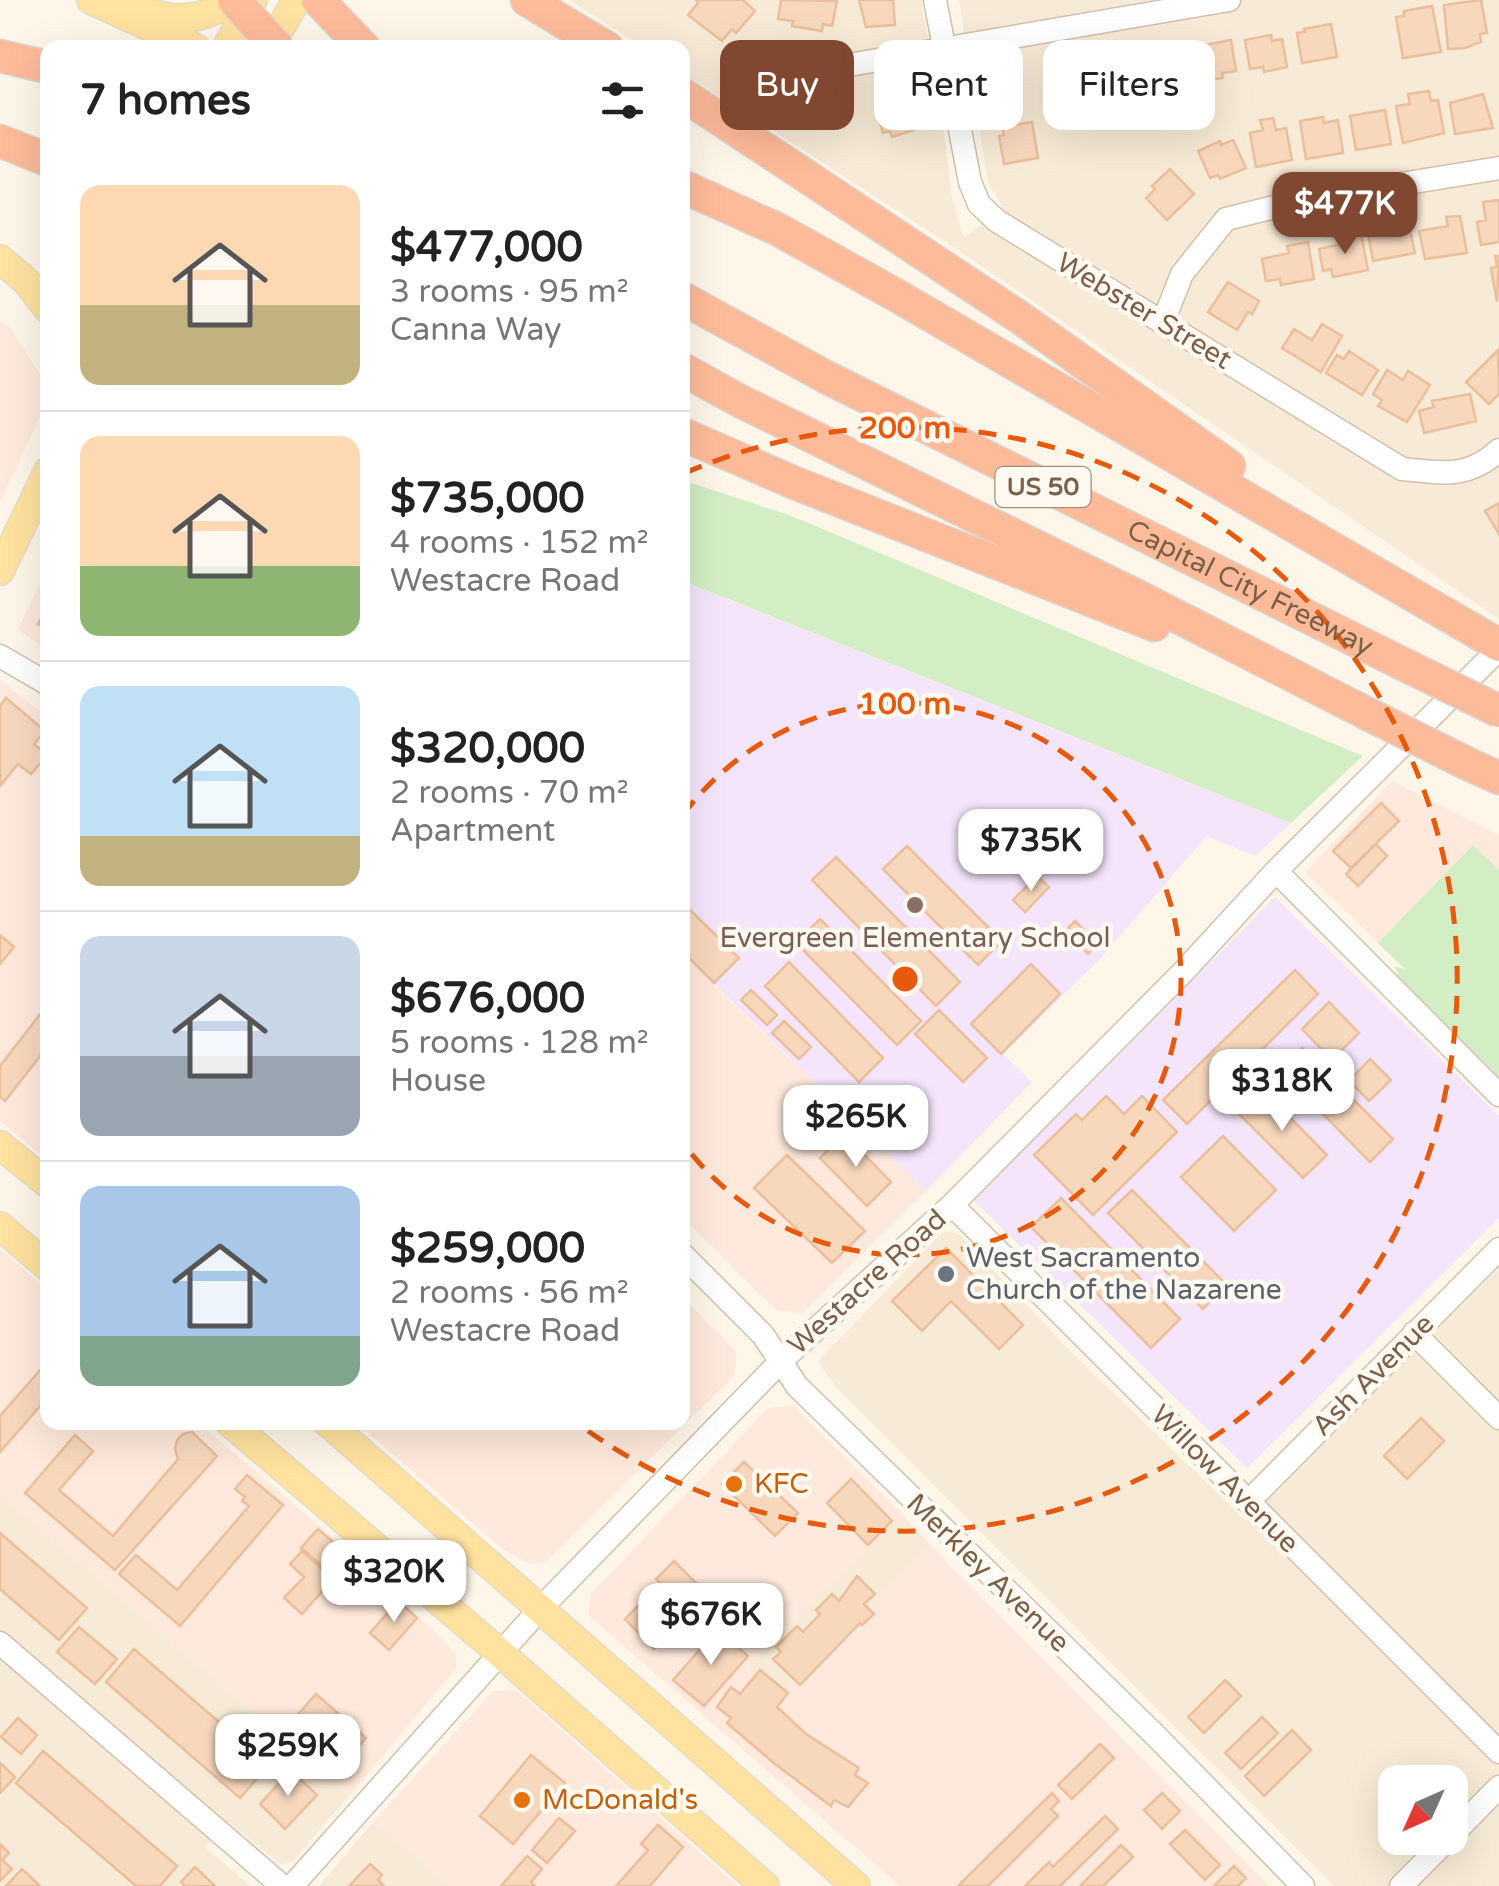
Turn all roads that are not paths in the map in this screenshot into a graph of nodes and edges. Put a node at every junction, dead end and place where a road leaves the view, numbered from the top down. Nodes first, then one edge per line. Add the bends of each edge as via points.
1 (90, 0) edge
2 (112, 0) edge
3 (233, 0) edge
4 (253, 0) edge
5 (297, 0) edge
6 (318, 0) edge
7 (527, 0) edge
8 (935, 0) edge
9 (1228, 0) edge
10 (178, 40) edge
11 (230, 40) edge
12 (270, 40) edge
13 (273, 40) edge
14 (357, 40) edge
15 (594, 40) edge
16 (942, 40) edge
17 (995, 40) edge
18 (0, 56) edge
19 (40, 65) edge
20 (690, 99) edge
21 (958, 130) edge
22 (0, 141) edge
23 (40, 157) edge
24 (1499, 168) edge
25 (690, 190) edge
26 (0, 257) edge
27 (40, 281) edge
28 (40, 299) edge
29 (690, 302) edge
30 (1163, 322) junction
31 (690, 372) edge
32 (690, 437) edge
33 (1499, 450) edge
34 (690, 458) edge
35 (795, 483) junction
36 (40, 487) edge
37 (1354, 558) junction
38 (0, 570) edge
39 (1499, 647) edge
40 (0, 656) edge
41 (40, 679) edge
42 (1499, 710) edge
43 (1366, 713) junction
44 (1499, 778) edge
45 (1276, 870) junction
46 (1499, 1094) edge
47 (0, 1145) edge
48 (40, 1178) edge
49 (952, 1204) junction
50 (0, 1226) edge
51 (1499, 1249) edge
52 (40, 1259) edge
53 (690, 1262) edge
54 (1414, 1333) junction
55 (781, 1361) junction
56 (1499, 1418) edge
57 (238, 1430) edge
58 (336, 1430) edge
59 (1248, 1502) junction
60 (540, 1609) junction
61 (0, 1644) edge
62 (500, 1652) junction
63 (1499, 1752) edge
64 (1499, 1788) edge
65 (1468, 1819) edge
66 (1432, 1855) edge
67 (282, 1886) edge
68 (292, 1886) edge
69 (765, 1886) edge
70 (856, 1886) edge
71 (1303, 1886) edge
72 (1401, 1886) edge

1 - 10 main road
2 - 3 main road via 186,20
3 - 12 highway, bridge
4 - 11 main road
5 - 13 main road
6 - 14 highway
7 - 15 highway
8 - 16 street, Webster Street
9 - 17 street
18 - 19 highway
20 - 37 highway via 1022,319
21 - 30 street, Webster Street via 979,204 996,221
22 - 23 highway
24 - 30 street via 1226,219 1182,274
25 - 37 highway via 779,230
26 - 27 main road
26 - 28 main road
29 - 42 highway, Capital City Freeway / US 50, bridge via 826,377
30 - 33 street, Webster Street via 1402,469 1452,474 1482,466
31 - 43 highway, Capital City Freeway / US 50
32 - 35 highway
34 - 35 highway
35 - 43 highway
36 - 38 main road
37 - 39 highway
39 - 45 street, Westacre Road
40 - 41 street
43 - 44 highway, Capital City Freeway / US 50, bridge
45 - 46 street
45 - 49 street, Westacre Road
47 - 48 main road
49 - 55 street, Westacre Road
49 - 59 street, Willow Avenue
50 - 52 main road
51 - 54 street, Ash Avenue
53 - 55 street, Merkley Avenue
54 - 56 street
54 - 59 street, Ash Avenue
55 - 60 street, Westacre Road
55 - 71 street, Merkley Avenue via 797,1386
57 - 62 main road
58 - 60 main road
59 - 63 street, Willow Avenue
60 - 62 street, Westacre Road
60 - 70 main road
61 - 67 street
62 - 68 street, Westacre Road
62 - 69 main road
64 - 65 street
66 - 72 street

